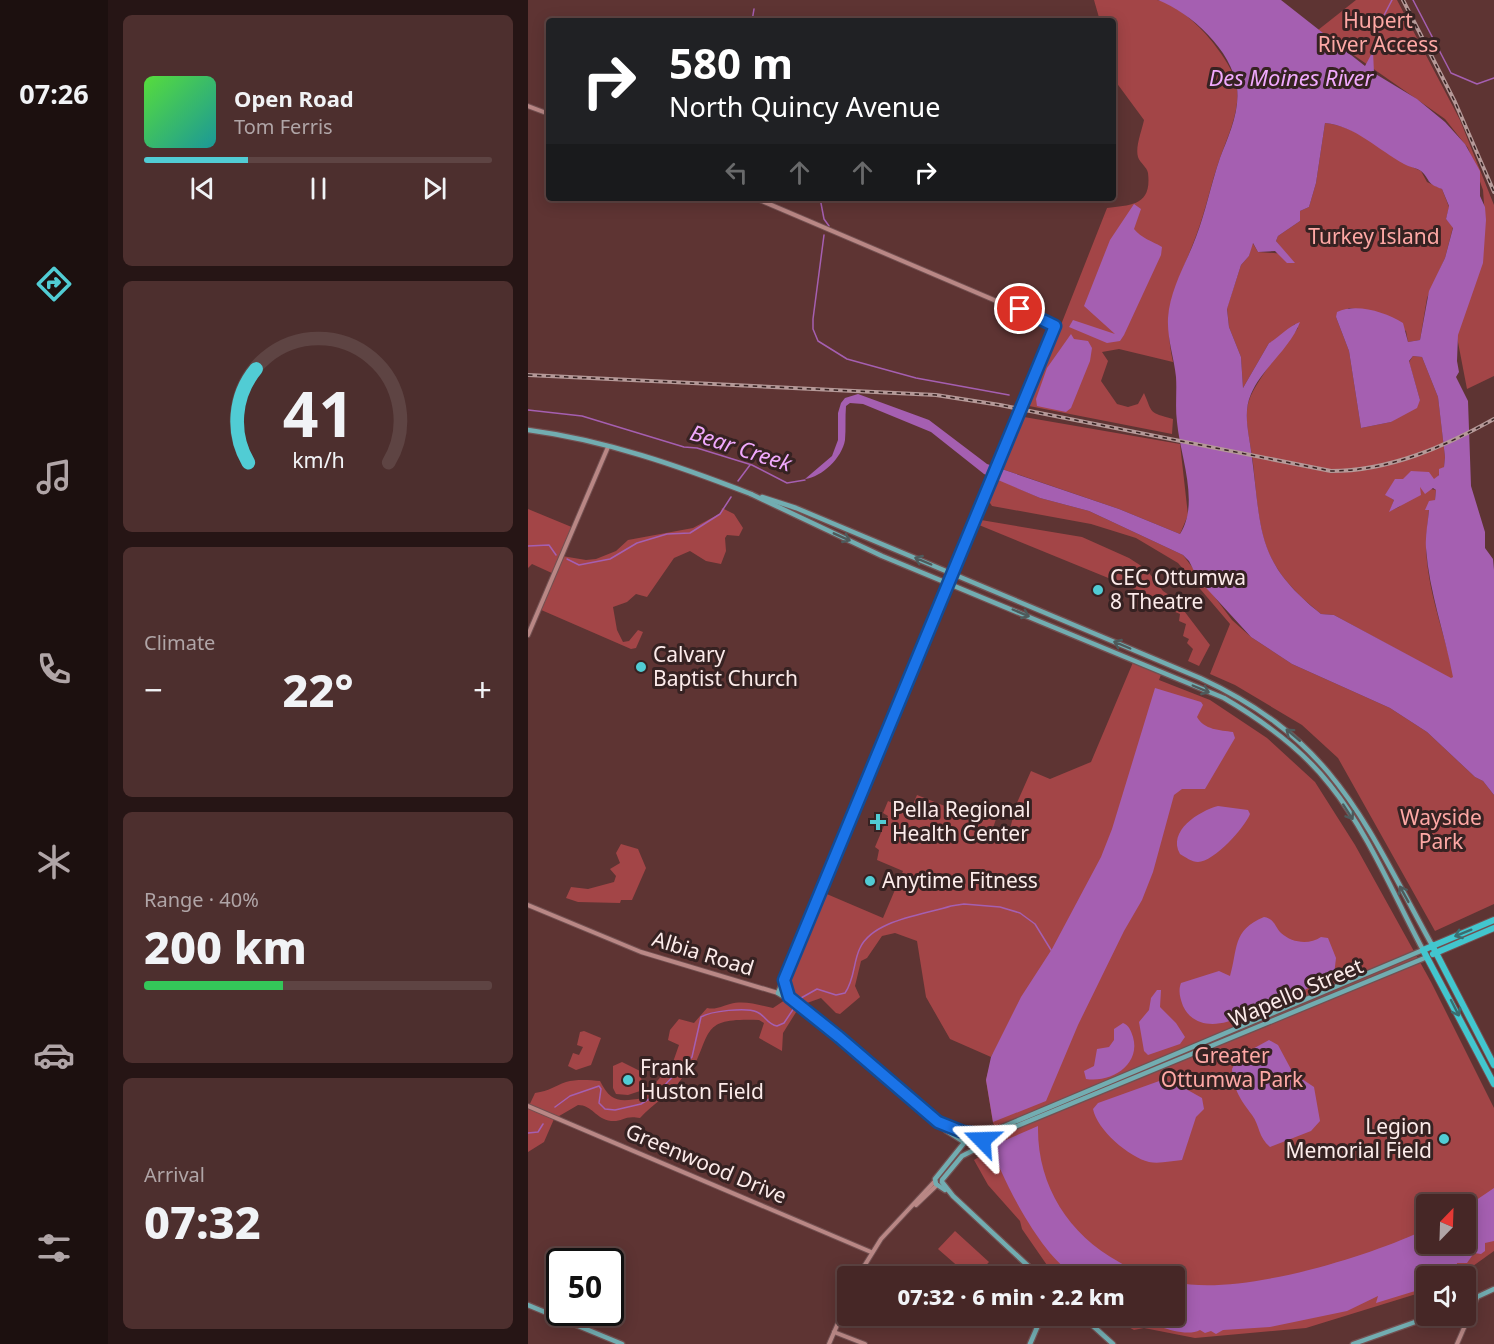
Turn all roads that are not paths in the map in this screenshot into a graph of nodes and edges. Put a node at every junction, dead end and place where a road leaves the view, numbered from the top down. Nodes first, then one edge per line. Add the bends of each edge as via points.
1 (528, 106) edge
2 (546, 113) edge
3 (761, 201) edge
4 (528, 430) edge
5 (608, 447) junction
6 (751, 494) junction
7 (954, 574) junction
8 (950, 584) junction
9 (528, 635) edge
10 (528, 905) edge
11 (1494, 920) edge
12 (1494, 928) edge
13 (1432, 945) junction
14 (1423, 950) junction
15 (1436, 953) junction
16 (1427, 957) junction
17 (784, 980) junction
18 (778, 993) junction
19 (789, 997) junction
20 (1494, 1065) edge
21 (1494, 1084) edge
22 (528, 1106) edge
23 (938, 1122) junction
24 (969, 1133) junction
25 (977, 1134) junction
26 (964, 1143) junction
27 (981, 1145) junction
28 (971, 1150) junction
29 (938, 1182) junction
30 (872, 1252) junction
31 (864, 1266) edge
32 (1029, 1266) edge
33 (1494, 1289) edge
34 (1477, 1297) joint
35 (528, 1305) edge
36 (1416, 1322) edge
37 (837, 1325) edge
38 (1038, 1326) edge
39 (1093, 1326) edge
40 (834, 1332) junction
41 (622, 1344) edge
42 (829, 1344) edge
43 (865, 1344) edge
44 (1030, 1344) edge
45 (1113, 1344) edge
46 (1353, 1344) edge
47 (1457, 1344) edge

1 - 2 street
3 - 7 street via 1055,326
4 - 5 main road
5 - 6 main road via 684,468
5 - 9 street
7 -> 6 main road via 796,508
6 -> 8 main road
7 - 8 street
13 -> 7 main road via 1350,798 1320,760 1273,718 1200,678
8 -> 14 main road via 1224,698 1275,732 1317,770 1342,801
8 - 17 main road
10 - 18 street, Albia Road via 641,952
11 -> 13 highway
12 - 15 highway
13 - 14 highway
13 - 15 highway
14 - 16 highway
14 - 25 main road, Wapello Street via 988,1133
15 - 16 highway
15 - 20 highway
16 -> 21 highway
16 - 27 main road, Wapello Street via 1000,1133
17 - 18 main road
17 - 19 main road
18 - 19 main road, Albia Road
19 - 23 main road, Albia Road
22 - 30 street, Greenwood Drive
23 - 24 main road, Albia Road
23 - 26 main road, Albia Road
24 - 25 main road
24 - 26 main road
25 - 27 main road
26 - 28 main road
26 - 29 main road
27 - 28 main road
28 - 29 main road
29 - 30 street
29 - 32 main road
30 - 31 street
33 - 34 main road
34 - 47 street
35 - 41 main road
36 - 46 main road
37 - 40 street
38 - 44 main road
39 - 45 main road
40 - 42 street
40 - 43 street

